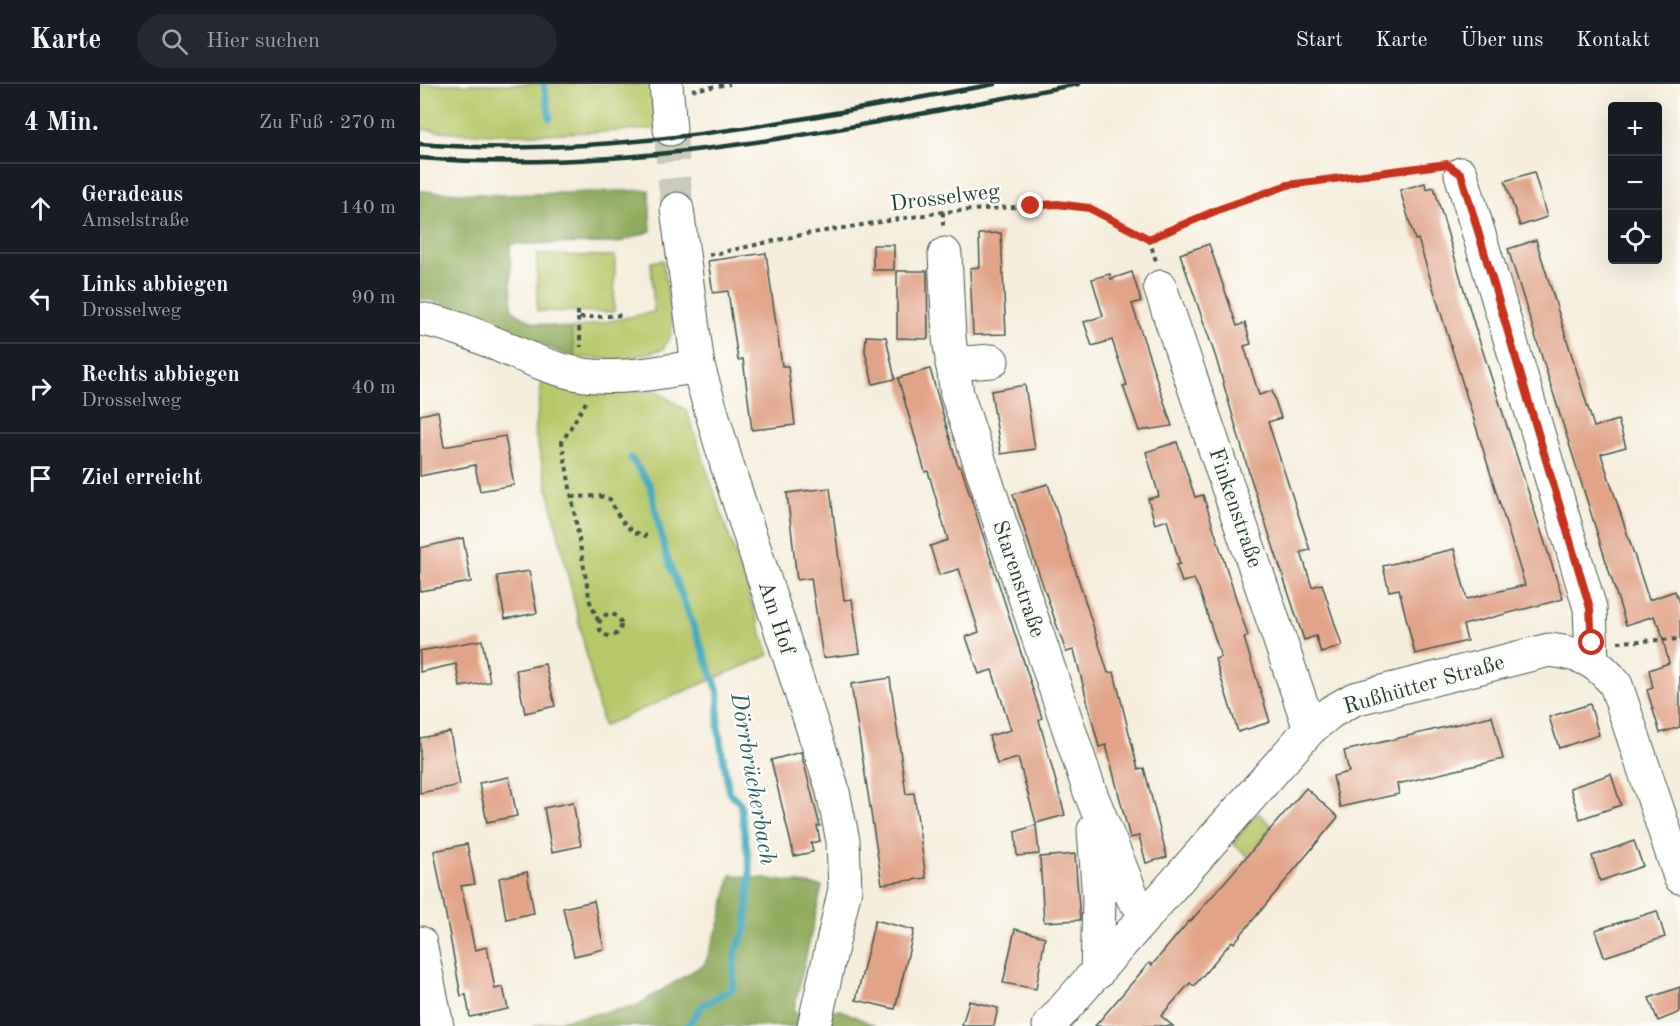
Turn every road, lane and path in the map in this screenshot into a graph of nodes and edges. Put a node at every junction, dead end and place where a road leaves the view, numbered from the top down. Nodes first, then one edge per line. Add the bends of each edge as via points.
1 (730, 84) edge
2 (666, 89) edge
3 (670, 129) tunnel mouth
4 (1461, 174) joint
5 (678, 209) tunnel mouth
6 (1149, 239) junction
7 (736, 251) dead end
8 (945, 254) dead end
9 (1159, 276) joint
10 (578, 311) dead end
11 (625, 315) dead end
12 (578, 318) junction
13 (420, 319) edge
14 (580, 344) dead end
15 (992, 361) dead end
16 (952, 364) junction
17 (698, 366) junction
18 (592, 392) dead end
19 (572, 497) junction
20 (647, 536) dead end
21 (599, 623) junction
22 (1680, 639) edge
23 (1592, 651) junction
24 (1310, 729) junction
25 (1090, 792) junction
26 (1680, 877) edge
27 (1148, 914) junction
28 (420, 943) edge
29 (1097, 973) junction
30 (437, 1026) edge
31 (814, 1026) edge
32 (1049, 1026) edge

1 - 2 path
2 - 3 street
4 - 6 path via 1447,164 1288,185
4 - 23 street via 1590,608
5 - 17 street, Am Hof
6 - 7 path, Drosselweg via 1089,208 1057,204 943,212 806,234
6 - 9 path
8 - 16 street, Starenstraße
9 - 24 street, Finkenstraße
10 - 12 path
11 - 12 path
12 - 14 path
13 - 17 street via 439,322 542,363 584,375
15 - 16 street
16 - 25 street, Starenstraße via 970,436
17 - 31 street, Am Hof via 832,787 843,841 845,889
18 - 19 path via 562,442
19 - 20 path via 610,499 628,529
19 - 21 path via 590,602
21 - 21 path via 601,632 608,636 618,633 621,626 620,619 610,613
22 - 23 path
23 - 24 street, Rußhütter Straße via 1549,650 1354,699
23 - 26 street, Rußhütter Straße via 1616,685
24 - 27 street, Rußhütter Straße
25 - 27 street, Starenstraße via 1133,898
25 - 29 street, Starenstraße via 1099,899
27 - 29 street, Rußhütter Straße
28 - 30 street
29 - 32 street, Rußhütter Straße

